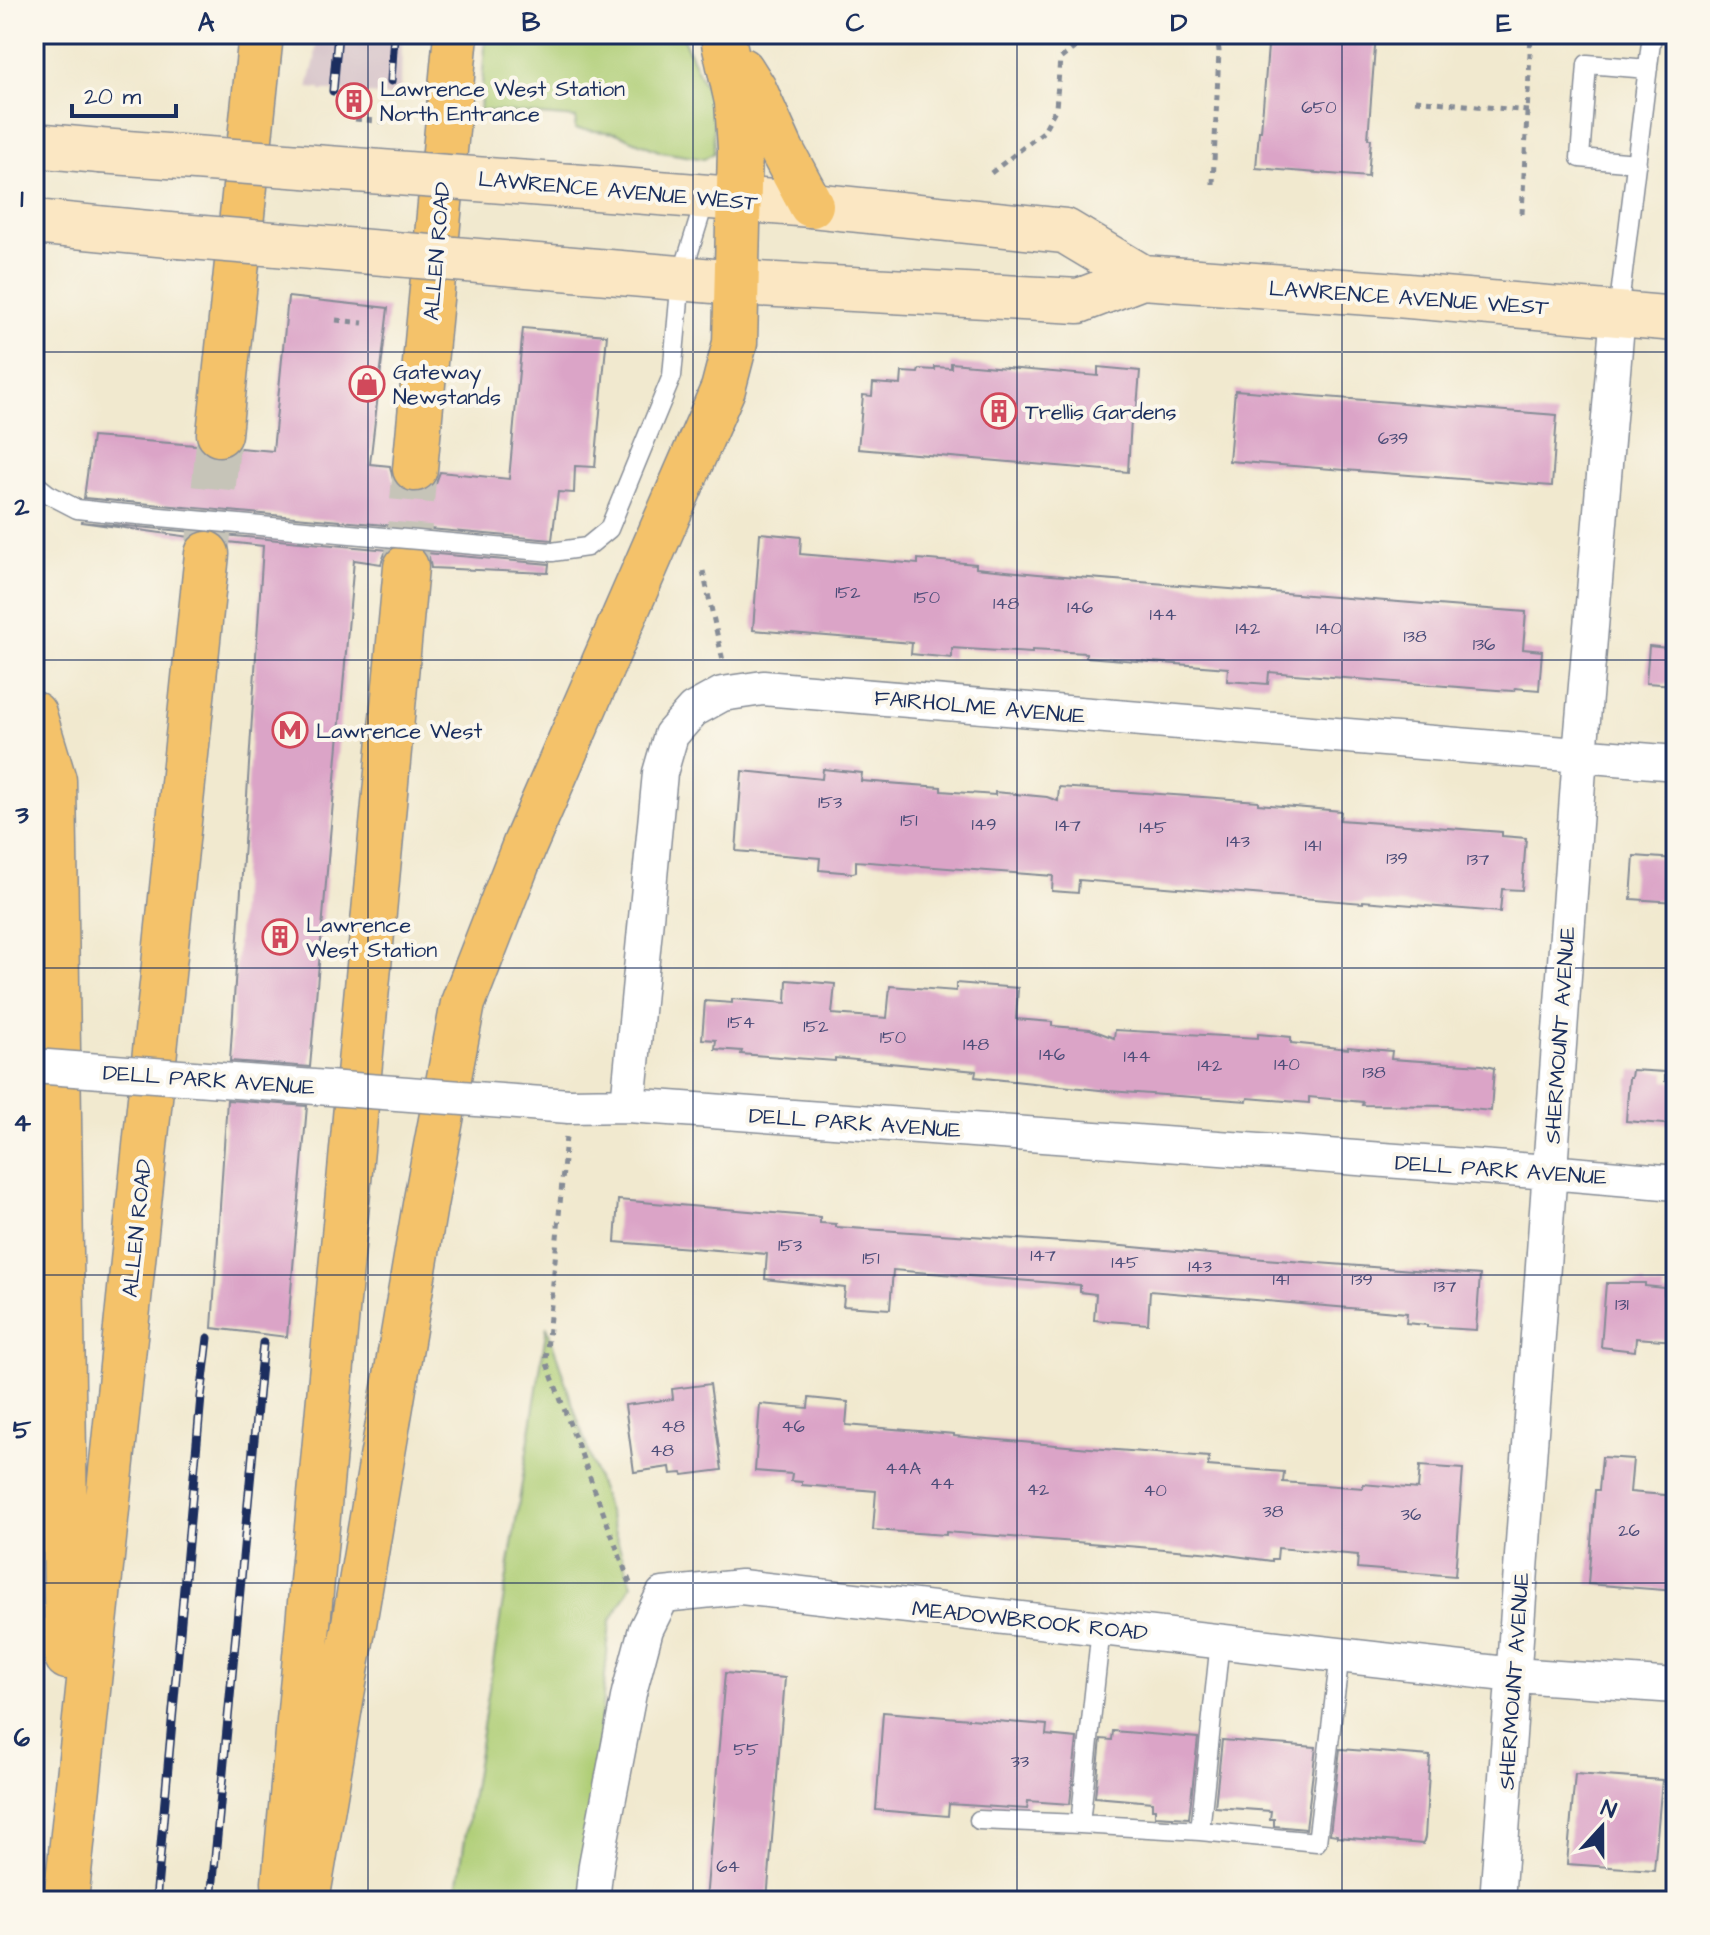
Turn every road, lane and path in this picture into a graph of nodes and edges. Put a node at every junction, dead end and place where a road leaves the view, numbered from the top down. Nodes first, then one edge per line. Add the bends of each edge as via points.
1 (261, 34) edge
2 (456, 34) edge
3 (1107, 34) edge
4 (1217, 34) edge
5 (1531, 34) edge
6 (1652, 34) edge
7 (721, 39) edge
8 (1648, 69) junction
9 (1415, 100) dead end
10 (1528, 111) junction
11 (355, 119) dead end
12 (387, 122) dead end
13 (34, 145) edge
14 (1637, 163) junction
15 (991, 173) dead end
16 (1213, 184) dead end
17 (722, 199) junction
18 (811, 205) junction
19 (1522, 214) dead end
20 (34, 222) edge
21 (1142, 277) junction
22 (681, 278) junction
23 (737, 283) junction
24 (1618, 313) junction
25 (1676, 319) edge
26 (336, 320) dead end
27 (363, 323) dead end
28 (219, 434) tunnel mouth
29 (415, 469) tunnel mouth
30 (34, 483) edge
31 (207, 554) tunnel mouth
32 (406, 567) tunnel mouth
33 (703, 571) dead end
34 (730, 693) junction
35 (34, 714) edge
36 (1580, 755) junction
37 (1676, 763) edge
38 (34, 1066) edge
39 (628, 1105) junction
40 (569, 1106) junction
41 (1549, 1172) junction
42 (1676, 1183) edge
43 (1101, 1628) junction
44 (646, 1629) junction
45 (1220, 1641) junction
46 (1340, 1654) junction
47 (1514, 1675) junction
48 (1676, 1686) edge
49 (979, 1820) dead end
50 (1080, 1824) junction
51 (1200, 1831) junction
52 (71, 1851) junction
53 (66, 1901) edge
54 (282, 1901) edge
55 (307, 1901) edge
56 (592, 1901) edge
57 (1497, 1901) edge

1 - 28 highway
2 - 29 highway, ALLEN ROAD
3 - 15 path via 1060,59 1056,108 1043,132
4 - 16 path
5 - 10 path
6 - 8 lane
7 - 17 highway via 737,102 740,148
7 - 18 highway via 754,89
8 - 14 lane
8 - 14 lane via 1587,64 1580,158
9 - 10 path
10 - 19 path
11 - 12 path
13 - 17 main road, LAWRENCE AVENUE WEST, bridge
14 - 24 lane
17 - 18 main road, LAWRENCE AVENUE WEST
17 - 22 lane
17 - 23 highway
18 - 21 main road, LAWRENCE AVENUE WEST via 1065,231
20 - 22 main road, LAWRENCE AVENUE WEST, bridge
21 - 23 main road, LAWRENCE AVENUE WEST via 1079,301
21 - 24 main road, LAWRENCE AVENUE WEST
22 - 23 main road, LAWRENCE AVENUE WEST
22 - 30 lane, bridge via 672,376 609,529 587,547 552,552 77,509
23 - 55 highway via 735,343 723,389 525,844 463,1003
24 - 25 main road, LAWRENCE AVENUE WEST
24 - 36 street, SHERMOUNT AVENUE
26 - 27 path
31 - 52 highway, ALLEN ROAD
32 - 54 highway
33 - 34 path
34 - 36 street, FAIRHOLME AVENUE via 763,688
34 - 39 street, FAIRHOLME AVENUE via 693,710 671,735 660,773
35 - 52 highway via 54,780
36 - 37 street, FAIRHOLME AVENUE
36 - 41 street, SHERMOUNT AVENUE
38 - 40 street, DELL PARK AVENUE, bridge
39 - 40 street, DELL PARK AVENUE
39 - 41 street, DELL PARK AVENUE
40 - 44 path via 546,1361
41 - 42 street, DELL PARK AVENUE
41 - 47 street, SHERMOUNT AVENUE
43 - 44 street, MEADOWBROOK ROAD via 741,1587 663,1595
43 - 45 street, MEADOWBROOK ROAD
43 - 50 lane
44 - 56 street, MEADOWBROOK ROAD via 629,1693
45 - 46 street, MEADOWBROOK ROAD
45 - 51 lane
46 - 47 street, MEADOWBROOK ROAD
46 - 51 lane via 1317,1842
47 - 48 street, MEADOWBROOK ROAD
47 - 57 street, SHERMOUNT AVENUE
49 - 50 lane
50 - 51 lane
52 - 53 highway, ALLEN ROAD

